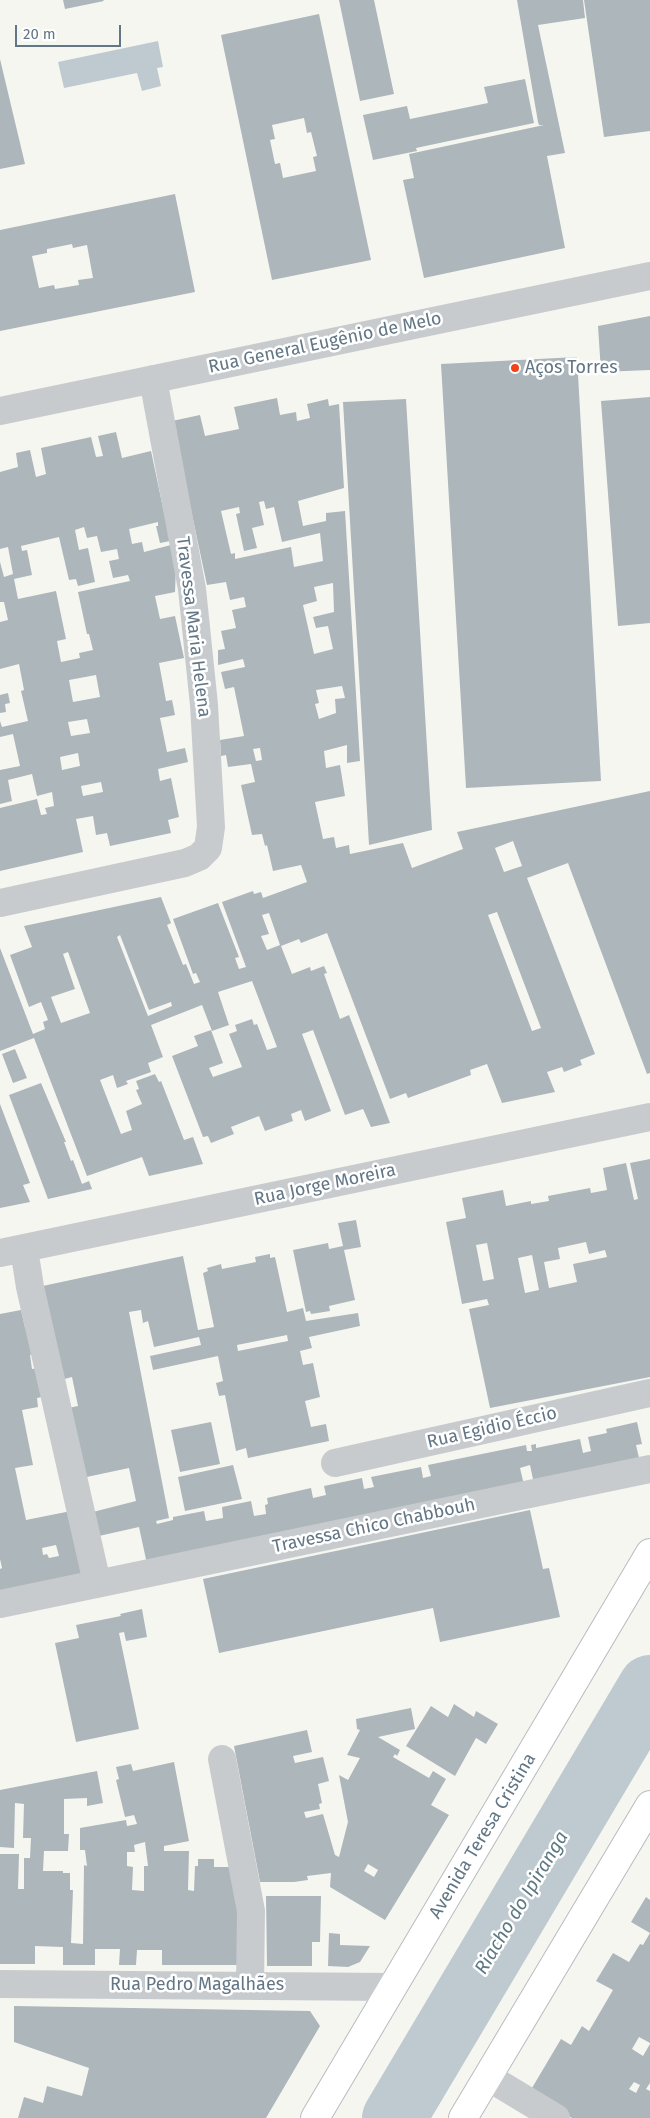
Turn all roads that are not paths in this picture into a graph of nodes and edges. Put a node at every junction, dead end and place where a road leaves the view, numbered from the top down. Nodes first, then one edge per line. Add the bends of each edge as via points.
1 (650, 276) edge
2 (153, 379) junction
3 (0, 411) edge
4 (0, 903) edge
5 (650, 1117) edge
6 (12, 1251) edge
7 (650, 1393) edge
8 (335, 1463) dead end
9 (650, 1469) edge
10 (650, 1553) edge
11 (97, 1583) junction
12 (0, 1604) edge
13 (222, 1759) dead end
14 (650, 1805) edge
15 (0, 1984) edge
16 (250, 1986) junction
17 (393, 1987) junction
18 (488, 2077) junction
19 (315, 2118) edge
20 (463, 2118) edge
21 (556, 2118) edge

1 - 2 street, Rua General Eugênio de Melo
2 - 3 street, Rua General Eugênio de Melo
2 - 4 street, Travessa Maria Helena via 192,589 211,827 208,848 199,857 185,863
5 - 6 street, Rua Jorge Moreira
6 - 11 street via 30,1287
7 - 8 street, Rua Egidio Éccio
9 - 11 street, Travessa Chico Chabbouh
10 - 17 main road, Avenida Teresa Cristina
11 - 12 street, Travessa Chico Chabbouh
13 - 16 street via 251,1910
14 - 18 main road
15 - 16 street, Rua Pedro Magalhães
16 - 17 street, Rua Pedro Magalhães
17 - 19 main road, Avenida Teresa Cristina
18 - 20 main road
18 - 21 street

